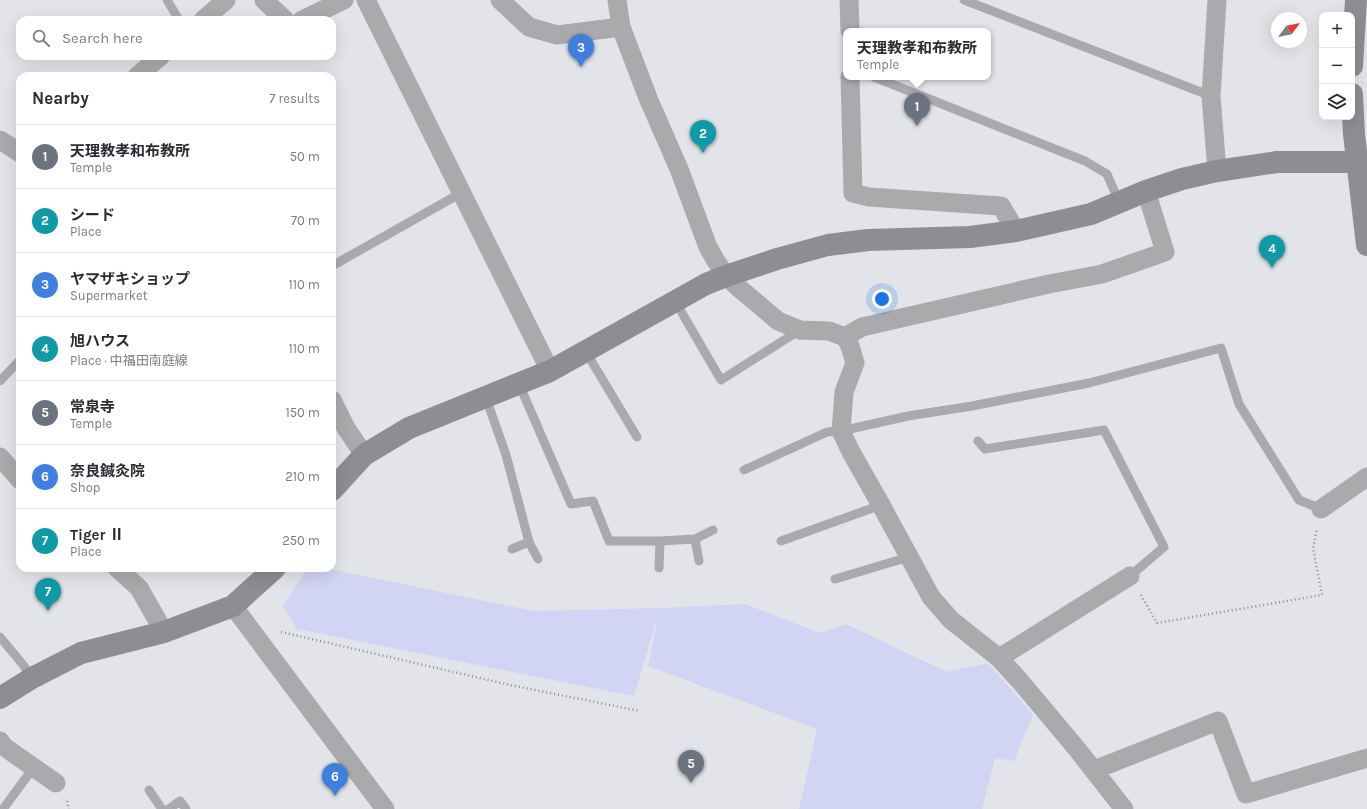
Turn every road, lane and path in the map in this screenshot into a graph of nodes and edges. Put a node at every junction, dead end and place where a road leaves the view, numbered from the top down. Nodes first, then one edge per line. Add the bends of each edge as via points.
1 (167, 0) edge
2 (226, 0) edge
3 (264, 0) edge
4 (344, 0) edge
5 (366, 0) edge
6 (500, 0) edge
7 (617, 0) edge
8 (849, 0) edge
9 (964, 0) edge
10 (1217, 0) edge
11 (1356, 0) edge
12 (177, 16) edge
13 (208, 16) edge
14 (281, 16) edge
15 (310, 16) edge
16 (621, 27) junction
17 (850, 28) edge
18 (1353, 48) edge
19 (156, 60) edge
20 (142, 72) edge
21 (850, 80) edge
22 (882, 80) edge
23 (1211, 96) junction
24 (1353, 120) edge
25 (0, 140) edge
26 (16, 150) edge
27 (1362, 162) edge
28 (1217, 171) junction
29 (1146, 191) junction
30 (461, 193) junction
31 (1119, 202) junction
32 (1016, 231) junction
33 (1367, 245) edge
34 (336, 264) edge
35 (726, 276) junction
36 (675, 301) junction
37 (800, 330) junction
38 (845, 338) junction
39 (586, 352) junction
40 (16, 364) edge
41 (550, 371) junction
42 (0, 381) edge
43 (518, 384) junction
44 (486, 398) junction
45 (336, 408) edge
46 (841, 431) junction
47 (637, 437) dead end
48 (978, 442) dead end
49 (364, 455) junction
50 (0, 457) edge
51 (744, 470) dead end
52 (16, 475) edge
53 (1367, 478) edge
54 (336, 486) edge
55 (881, 505) junction
56 (1321, 509) joint
57 (713, 530) dead end
58 (695, 539) junction
59 (780, 541) dead end
60 (530, 542) junction
61 (660, 542) junction
62 (1313, 548) dead end
63 (512, 549) dead end
64 (909, 557) junction
65 (538, 559) dead end
66 (698, 561) dead end
67 (659, 568) dead end
68 (121, 572) edge
69 (271, 572) edge
70 (1130, 576) junction
71 (835, 579) dead end
72 (233, 606) junction
73 (164, 632) junction
74 (280, 632) dead end
75 (0, 637) edge
76 (999, 658) junction
77 (32, 678) junction
78 (0, 698) edge
79 (640, 711) dead end
80 (0, 741) edge
81 (1367, 758) edge
82 (34, 767) junction
83 (1094, 770) junction
84 (56, 783) dead end
85 (149, 790) dead end
86 (3, 809) edge
87 (162, 809) edge
88 (169, 809) edge
89 (186, 809) edge
90 (385, 809) edge
91 (1124, 809) edge

1 - 12 lane
2 - 13 street
3 - 14 street
4 - 15 street
5 - 30 street
6 - 16 street via 529,27 557,35
7 - 16 street
8 - 17 street
9 - 23 lane
10 - 23 street
11 - 18 street
16 - 35 street via 708,247
19 - 20 street
21 - 32 street via 853,193 868,197 1001,206
22 - 31 lane via 1085,161 1107,174
23 - 28 street
24 - 27 street via 1354,134
25 - 26 street
27 - 28 street via 1277,162
27 - 33 street
28 - 29 street
29 - 31 street
29 - 38 street via 1165,252 1102,274 862,327
30 - 34 lane
30 - 41 street
31 - 32 street via 1091,214
32 - 35 street via 970,237 868,240 828,245
35 - 36 street
35 - 37 street via 778,321
36 - 37 lane via 721,380
36 - 39 street
37 - 38 street via 829,331
38 - 46 street via 855,362 844,392
39 - 41 street
39 - 47 lane
40 - 42 lane
41 - 43 street
43 - 44 street
43 - 61 lane via 571,504 593,500 609,541
44 - 49 street via 409,428
44 - 60 lane via 506,455
45 - 49 street
46 - 51 lane via 827,432
46 - 55 street via 850,452
46 - 56 lane via 1089,383 1221,348 1239,404 1299,500
48 - 70 lane via 985,449 1104,430 1164,547
49 - 54 street
50 - 52 street
53 - 56 street
55 - 59 lane
55 - 64 street
57 - 58 lane
58 - 61 lane
58 - 66 lane
60 - 63 lane
60 - 65 lane
61 - 67 lane
62 - 70 path via 1322,595 1157,623
64 - 71 lane
64 - 76 street via 931,597 951,620
68 - 73 street via 139,588
69 - 72 street
70 - 76 street
72 - 73 street
72 - 90 street
73 - 77 street via 80,653
74 - 79 path via 510,685
75 - 77 lane
76 - 83 street
77 - 78 street
80 - 82 street via 3,746
81 - 83 street via 1246,794 1218,721
82 - 84 street
82 - 86 lane
83 - 91 street
85 - 87 lane
88 - 89 lane via 180,801

